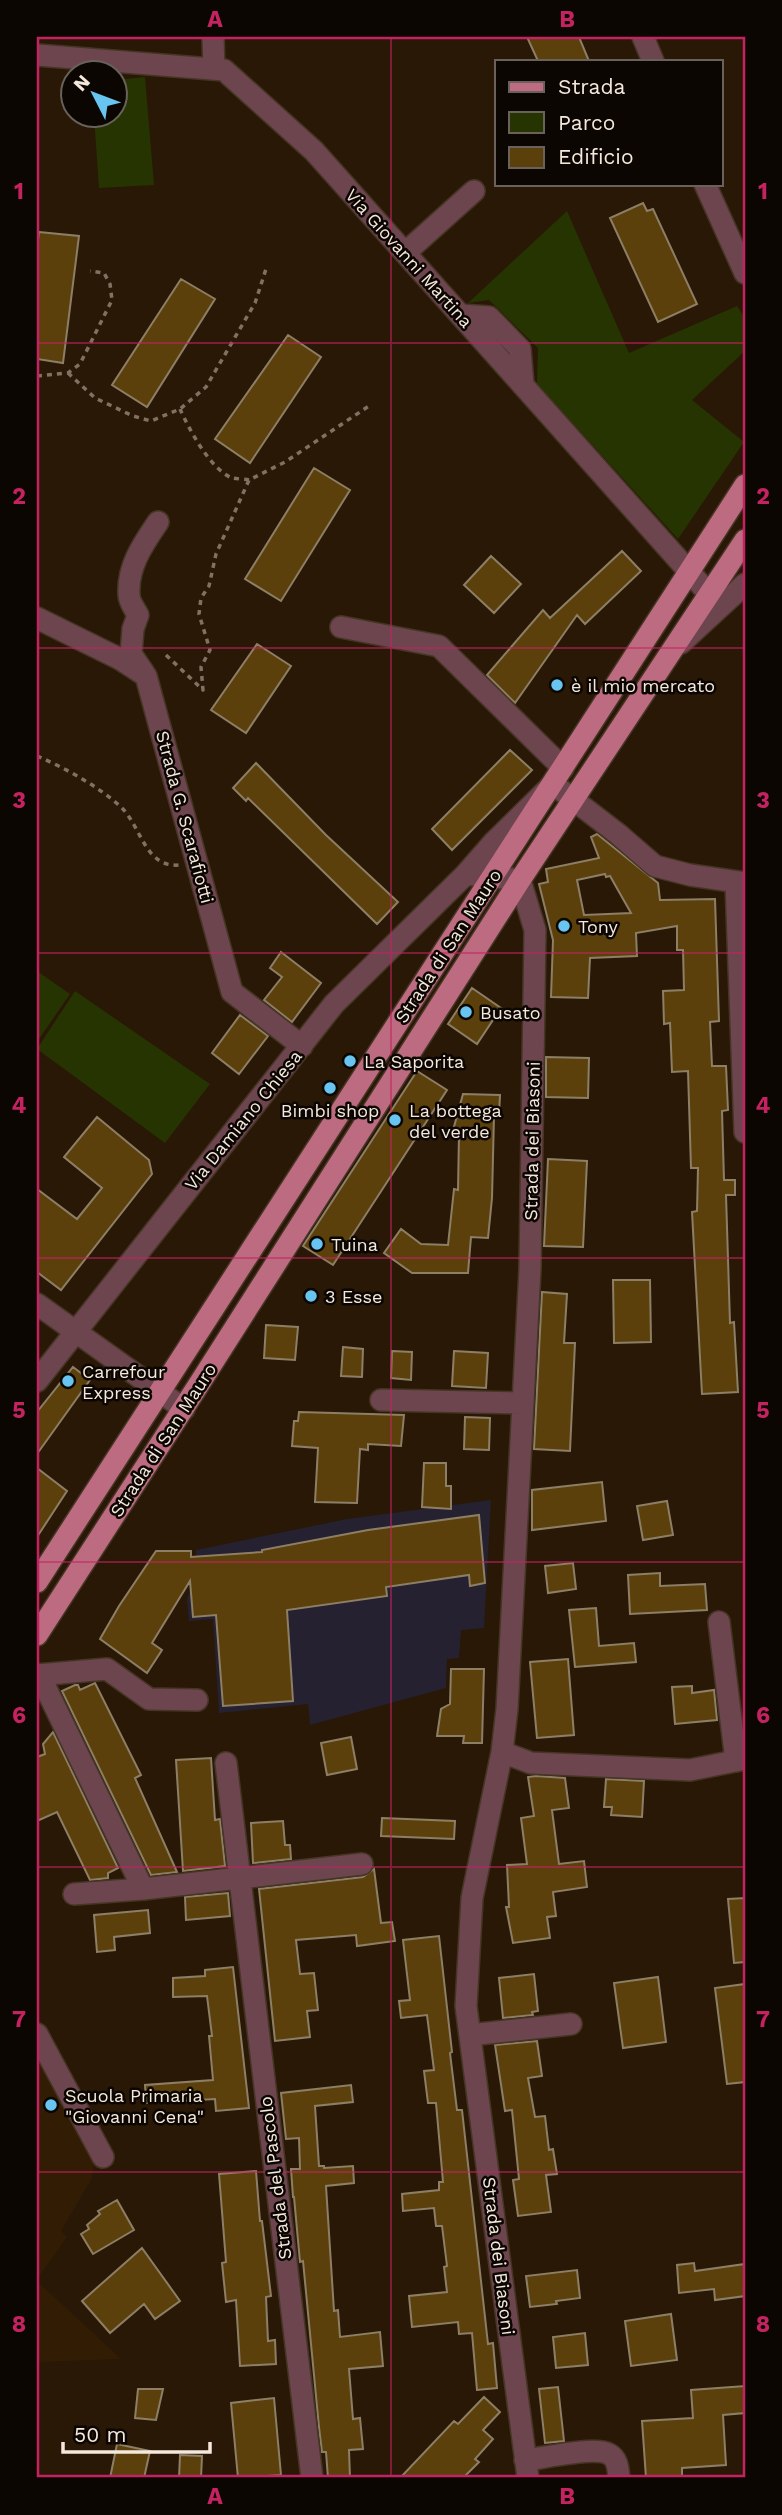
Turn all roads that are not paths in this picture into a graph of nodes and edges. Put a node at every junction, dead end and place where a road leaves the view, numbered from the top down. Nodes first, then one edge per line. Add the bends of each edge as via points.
1 (213, 37) edge
2 (643, 37) edge
3 (37, 55) edge
4 (653, 60) edge
5 (214, 69) junction
6 (706, 186) edge
7 (474, 191) dead end
8 (405, 253) junction
9 (745, 273) edge
10 (745, 485) edge
11 (158, 522) dead end
12 (745, 540) edge
13 (690, 572) junction
14 (745, 584) edge
15 (710, 595) junction
16 (37, 618) edge
17 (341, 627) dead end
18 (672, 652) junction
19 (146, 676) junction
20 (558, 776) junction
21 (573, 800) junction
22 (466, 874) junction
23 (492, 878) junction
24 (520, 880) junction
25 (741, 883) edge
26 (302, 1045) junction
27 (745, 1132) edge
28 (37, 1304) edge
29 (74, 1331) junction
30 (37, 1381) edge
31 (159, 1391) junction
32 (381, 1400) dead end
33 (523, 1403) junction
34 (184, 1409) junction
35 (37, 1582) edge
36 (719, 1622) dead end
37 (37, 1635) edge
38 (38, 1675) edge
39 (197, 1700) dead end
40 (502, 1752) junction
41 (741, 1760) edge
42 (226, 1763) dead end
43 (362, 1864) dead end
44 (240, 1878) junction
45 (144, 1889) junction
46 (74, 1894) dead end
47 (571, 2024) dead end
48 (37, 2034) edge
49 (470, 2035) junction
50 (103, 2157) dead end
51 (526, 2469) edge
52 (312, 2478) edge
53 (619, 2478) edge

1 - 5 street
2 - 4 street
3 - 5 street, Via Giovanni Martina
5 - 8 street, Via Giovanni Martina via 224,70 314,151
6 - 9 street
7 - 8 street
8 - 13 street, Via Giovanni Martina
10 - 13 main road, Strada di San Mauro
11 - 19 street, Strada G. Scarafiotti via 140,548 128,597 138,615 131,654
12 - 15 main road, Strada di San Mauro
13 - 15 street, Via Giovanni Martina
13 - 20 main road, Strada di San Mauro
14 - 18 street
15 - 18 main road, Strada di San Mauro
16 - 19 street
17 - 20 street via 439,646
18 - 21 main road, Strada di San Mauro
19 - 26 street, Strada G. Scarafiotti via 232,992
20 - 21 street
20 - 22 street, Via Damiano Chiesa
20 - 23 main road, Strada di San Mauro
21 - 24 main road, Strada di San Mauro
21 - 25 street via 655,866
22 - 23 street
22 - 26 street, Via Damiano Chiesa via 334,1004
23 - 24 street
23 - 31 main road, Strada di San Mauro
24 - 33 street, Strada dei Biasoni via 535,930 530,1269
24 - 34 main road, Strada di San Mauro
25 - 27 street
26 - 29 street, Via Damiano Chiesa
28 - 29 street
29 - 30 street, Via Damiano Chiesa
29 - 31 street
31 - 34 street
31 - 35 main road, Strada di San Mauro
32 - 33 street
33 - 40 street, Strada dei Biasoni
34 - 37 main road, Strada di San Mauro
36 - 41 street
38 - 39 street via 107,1669 149,1699
38 - 45 street
40 - 41 street via 531,1763 690,1770
40 - 49 street, Strada dei Biasoni via 472,1898 466,2006
42 - 44 street, Strada del Pascolo
43 - 44 street
44 - 45 street
44 - 52 street, Strada del Pascolo
45 - 46 street
47 - 49 street
48 - 50 street
49 - 51 street, Strada dei Biasoni
51 - 53 street via 595,2451 616,2460

